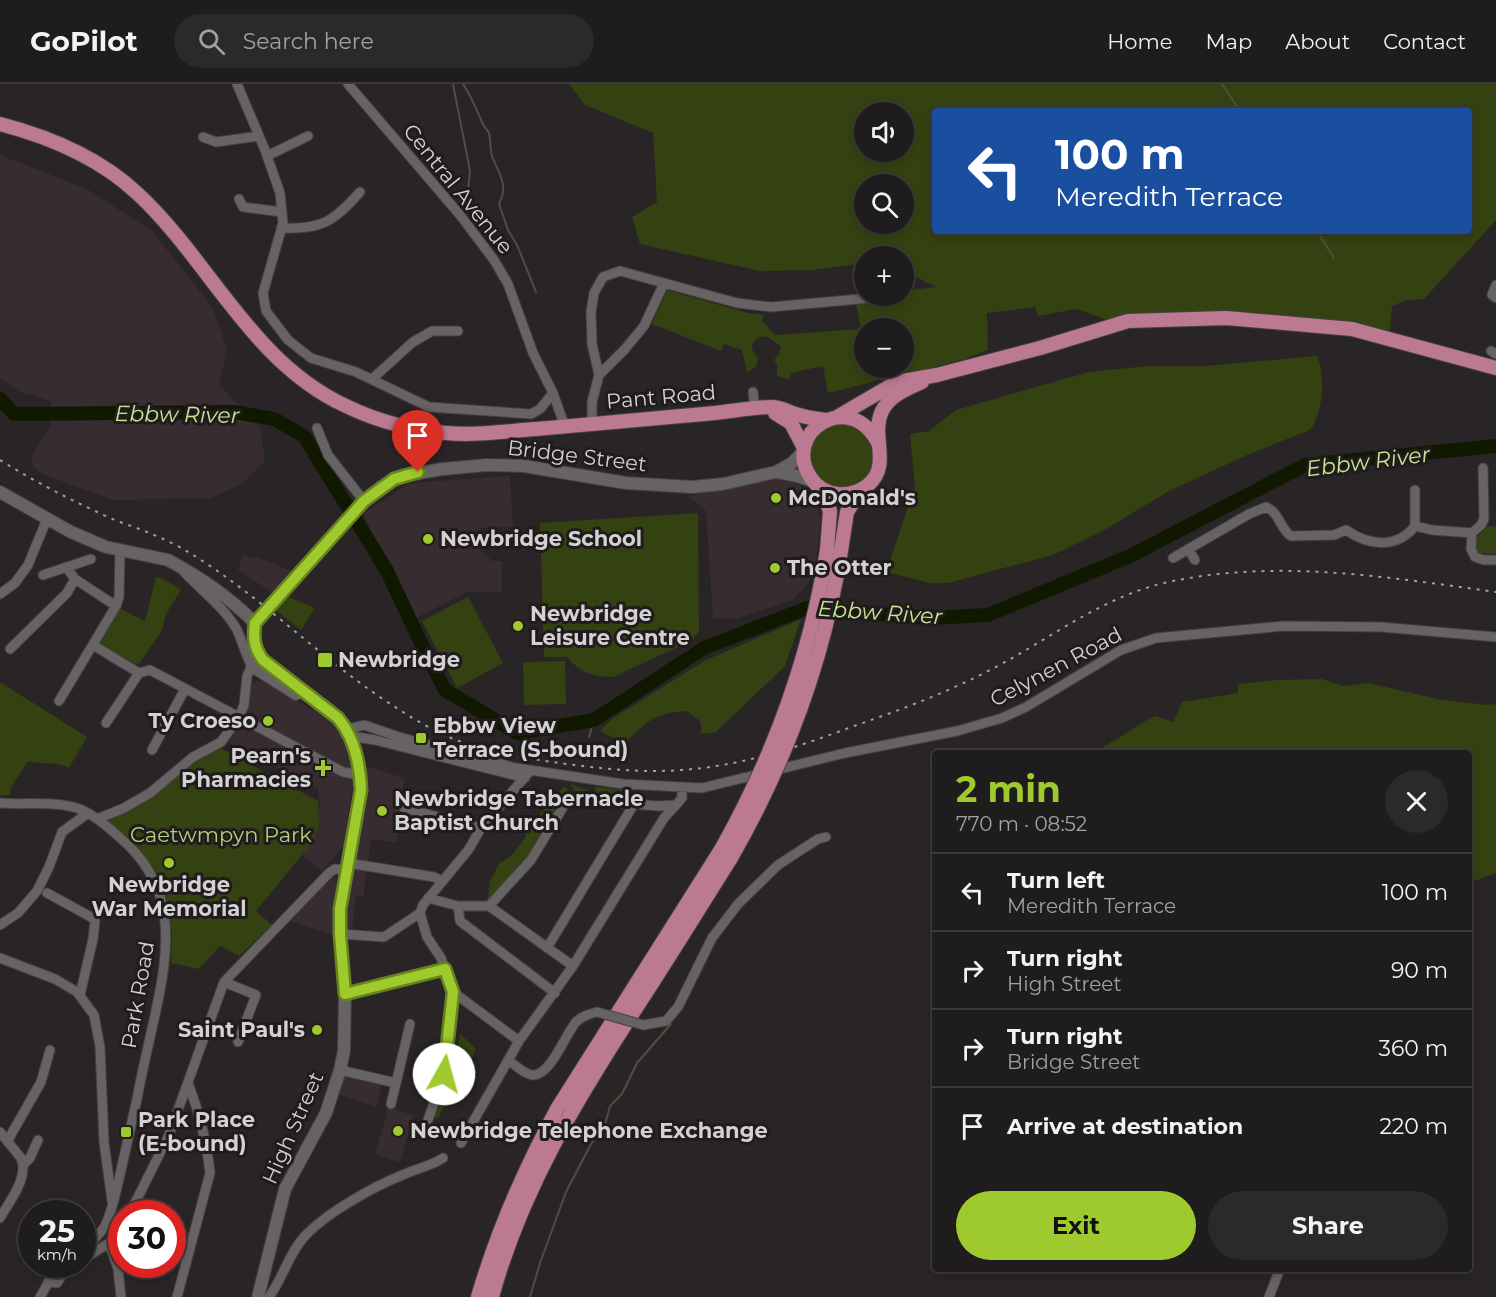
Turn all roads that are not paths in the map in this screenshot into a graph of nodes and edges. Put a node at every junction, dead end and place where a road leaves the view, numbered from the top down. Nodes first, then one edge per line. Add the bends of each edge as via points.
1 (237, 84) edge
2 (348, 84) edge
3 (0, 124) edge
4 (259, 136) junction
5 (308, 136) dead end
6 (203, 137) dead end
7 (267, 156) junction
8 (360, 192) dead end
9 (239, 199) dead end
10 (282, 212) junction
11 (281, 228) junction
12 (664, 283) junction
13 (1496, 285) edge
14 (1496, 298) edge
15 (854, 300) edge
16 (458, 331) dead end
17 (1496, 368) edge
18 (599, 375) junction
19 (937, 375) junction
20 (372, 379) junction
21 (753, 392) dead end
22 (553, 393) junction
23 (758, 409) junction
24 (832, 419) junction
25 (592, 424) junction
26 (565, 427) junction
27 (317, 428) dead end
28 (879, 445) junction
29 (804, 450) junction
30 (1483, 468) dead end
31 (776, 472) junction
32 (817, 485) junction
33 (1415, 490) dead end
34 (860, 491) junction
35 (0, 492) edge
36 (1403, 501) dead end
37 (1415, 501) junction
38 (361, 503) junction
39 (1345, 518) dead end
40 (47, 519) junction
41 (1415, 526) junction
42 (1346, 530) junction
43 (1472, 533) junction
44 (1188, 549) junction
45 (120, 550) junction
46 (834, 551) junction
47 (1173, 558) dead end
48 (91, 559) dead end
49 (1195, 560) dead end
50 (1496, 560) edge
51 (177, 565) junction
52 (66, 567) junction
53 (43, 575) dead end
54 (75, 579) junction
55 (2, 590) edge
56 (116, 606) junction
57 (255, 623) junction
58 (1496, 637) edge
59 (93, 645) junction
60 (10, 649) dead end
61 (252, 666) junction
62 (139, 673) junction
63 (185, 689) junction
64 (306, 693) junction
65 (59, 701) dead end
66 (239, 717) junction
67 (106, 723) dead end
68 (349, 733) junction
69 (152, 750) dead end
70 (528, 774) junction
71 (360, 775) junction
72 (682, 788) junction
73 (0, 803) edge
74 (634, 804) junction
75 (676, 805) junction
76 (404, 808) dead end
77 (93, 816) junction
78 (481, 828) junction
79 (826, 837) dead end
80 (727, 853) junction
81 (347, 866) junction
82 (442, 881) junction
83 (47, 893) dead end
84 (428, 898) junction
85 (458, 906) junction
86 (489, 906) junction
87 (420, 913) junction
88 (0, 925) edge
89 (340, 934) junction
90 (548, 948) junction
91 (0, 958) edge
92 (573, 966) junction
93 (445, 969) junction
94 (224, 982) junction
95 (453, 992) junction
96 (555, 993) junction
97 (345, 994) junction
98 (80, 995) junction
99 (410, 1024) dead end
100 (519, 1041) junction
101 (238, 1042) dead end
102 (50, 1050) dead end
103 (508, 1060) junction
104 (340, 1070) junction
105 (188, 1083) junction
106 (396, 1083) junction
107 (392, 1104) dead end
108 (428, 1120) dead end
109 (0, 1132) edge
110 (8, 1140) junction
111 (38, 1140) dead end
112 (461, 1143) dead end
113 (443, 1158) dead end
114 (23, 1165) junction
115 (112, 1200) edge
116 (114, 1200) edge
117 (136, 1200) edge
118 (0, 1218) edge
119 (108, 1218) edge
120 (96, 1239) edge
121 (1279, 1272) edge
122 (51, 1278) edge
123 (60, 1278) edge
124 (119, 1278) edge
125 (48, 1282) junction
126 (40, 1297) edge
127 (121, 1297) edge
128 (177, 1297) edge
129 (258, 1297) edge
130 (269, 1297) edge
131 (478, 1297) edge
132 (492, 1297) edge
133 (1269, 1297) edge

1 - 4 street
2 - 22 street, Central Avenue via 494,260 508,284
3 - 26 main road, Pant Road via 70,149 127,184 159,216 278,359 343,405 398,425 448,434
4 - 6 street via 216,142
4 - 7 street
5 - 7 street
7 - 10 street
8 - 11 street via 341,213 321,224
9 - 10 street via 243,207
10 - 11 street
11 - 20 street via 263,285 266,311 300,351
12 - 15 street via 736,303 771,307
12 - 18 street via 644,326
12 - 18 street via 620,271 603,277 594,293 591,312 592,344
13 - 14 street via 1492,295
16 - 20 street via 432,331 413,342
17 - 19 main road via 1352,329 1226,318 1128,321
18 - 25 street via 592,402
19 - 24 main road via 893,383
19 - 28 main road via 898,394 885,406 879,421
20 - 22 street via 429,407 442,409 531,414
21 - 23 street
22 - 26 street, Central Avenue
23 - 24 main road, Pant Road via 774,407
23 - 25 main road, Pant Road
23 - 29 main road, Pant Road via 791,423
24 - 28 main road via 851,418 864,425
24 - 29 main road via 813,430
25 - 26 main road, Pant Road
27 - 38 street via 328,455
28 - 34 main road via 879,470
29 - 31 street, Bridge Street
29 - 32 main road via 805,465
30 - 43 street via 1484,519
31 - 32 street, Bridge Street via 793,474
31 - 38 street, Bridge Street via 692,487 627,483 524,466 470,466 401,476
32 - 34 main road via 838,494
32 - 46 main road via 830,511
33 - 37 street
34 - 46 main road via 847,512
35 - 40 street
36 - 37 street
37 - 41 street
38 - 57 street, Bridge Street
39 - 42 street
40 - 45 street
40 - 55 street via 28,566 15,583
41 - 42 street via 1396,542 1366,541
41 - 43 street
42 - 44 street via 1334,535 1291,536 1275,511 1266,507
43 - 50 street via 1475,557
44 - 47 street
44 - 49 street
45 - 51 street
45 - 56 street
46 - 80 main road, bridge via 823,637 792,735 758,811
48 - 52 street
51 - 57 street via 234,602
51 - 61 street via 233,624
52 - 53 street
52 - 54 street
54 - 56 street
54 - 60 street via 67,593
56 - 59 street
57 - 64 street via 253,637 263,660
58 - 72 street, Celynen Road via 1382,627 1284,626 1156,638 1121,650 1002,718 702,788
59 - 62 street
59 - 65 street
61 - 64 street via 296,694
61 - 66 street
62 - 63 street via 150,670
62 - 67 street
63 - 66 street
63 - 69 street
64 - 68 street via 328,709
66 - 71 street via 343,772
66 - 77 street via 221,742 193,757 150,793 124,808
68 - 70 street, Celynen Road
68 - 71 street, High Street
70 - 72 street, Celynen Road
70 - 78 street
71 - 81 street, High Street via 361,790
72 - 75 street via 682,798
73 - 77 street, Park Road via 41,803 76,808
74 - 75 street
74 - 86 street via 573,799 565,804 531,860
74 - 90 street
75 - 92 street via 664,818
76 - 78 street
77 - 88 street via 62,832 37,891 18,913
77 - 116 street, Park Road via 130,847 148,869 162,902 167,937 165,969
78 - 82 street
79 - 103 street, bridge via 778,865 738,904 711,938 678,1006 666,1021 644,1025 597,1012 577,1022 545,1072 529,1075
80 - 131 main road via 557,1108 517,1193
80 - 132 main road via 557,1136 514,1227
81 - 82 street
81 - 89 street, High Street
81 - 94 street via 330,872
82 - 84 street
83 - 98 street via 95,921
84 - 85 street
84 - 87 street
85 - 86 street
85 - 96 street via 460,921
86 - 90 street
87 - 89 street via 384,938
87 - 93 street via 427,937
89 - 97 street, High Street
90 - 92 street
91 - 98 street via 55,978
92 - 96 street
93 - 95 street
93 - 97 street
94 - 101 street via 256,995
94 - 105 street
95 - 100 street
95 - 108 street via 444,1074
96 - 100 street
97 - 104 street, High Street
98 - 115 street via 94,1015 100,1047 104,1143
99 - 106 street
100 - 103 street
102 - 110 street via 41,1082
103 - 112 street
104 - 106 street
104 - 129 street, High Street via 326,1113 285,1189
105 - 117 street
105 - 128 street via 197,1105 210,1173
106 - 107 street
109 - 110 street
110 - 114 street
111 - 114 street
113 - 130 street via 363,1194 322,1220 303,1238
114 - 118 street via 20,1183
119 - 120 street, Park Road
121 - 133 street
122 - 125 street
123 - 125 street via 57,1283
124 - 127 street
125 - 126 street

